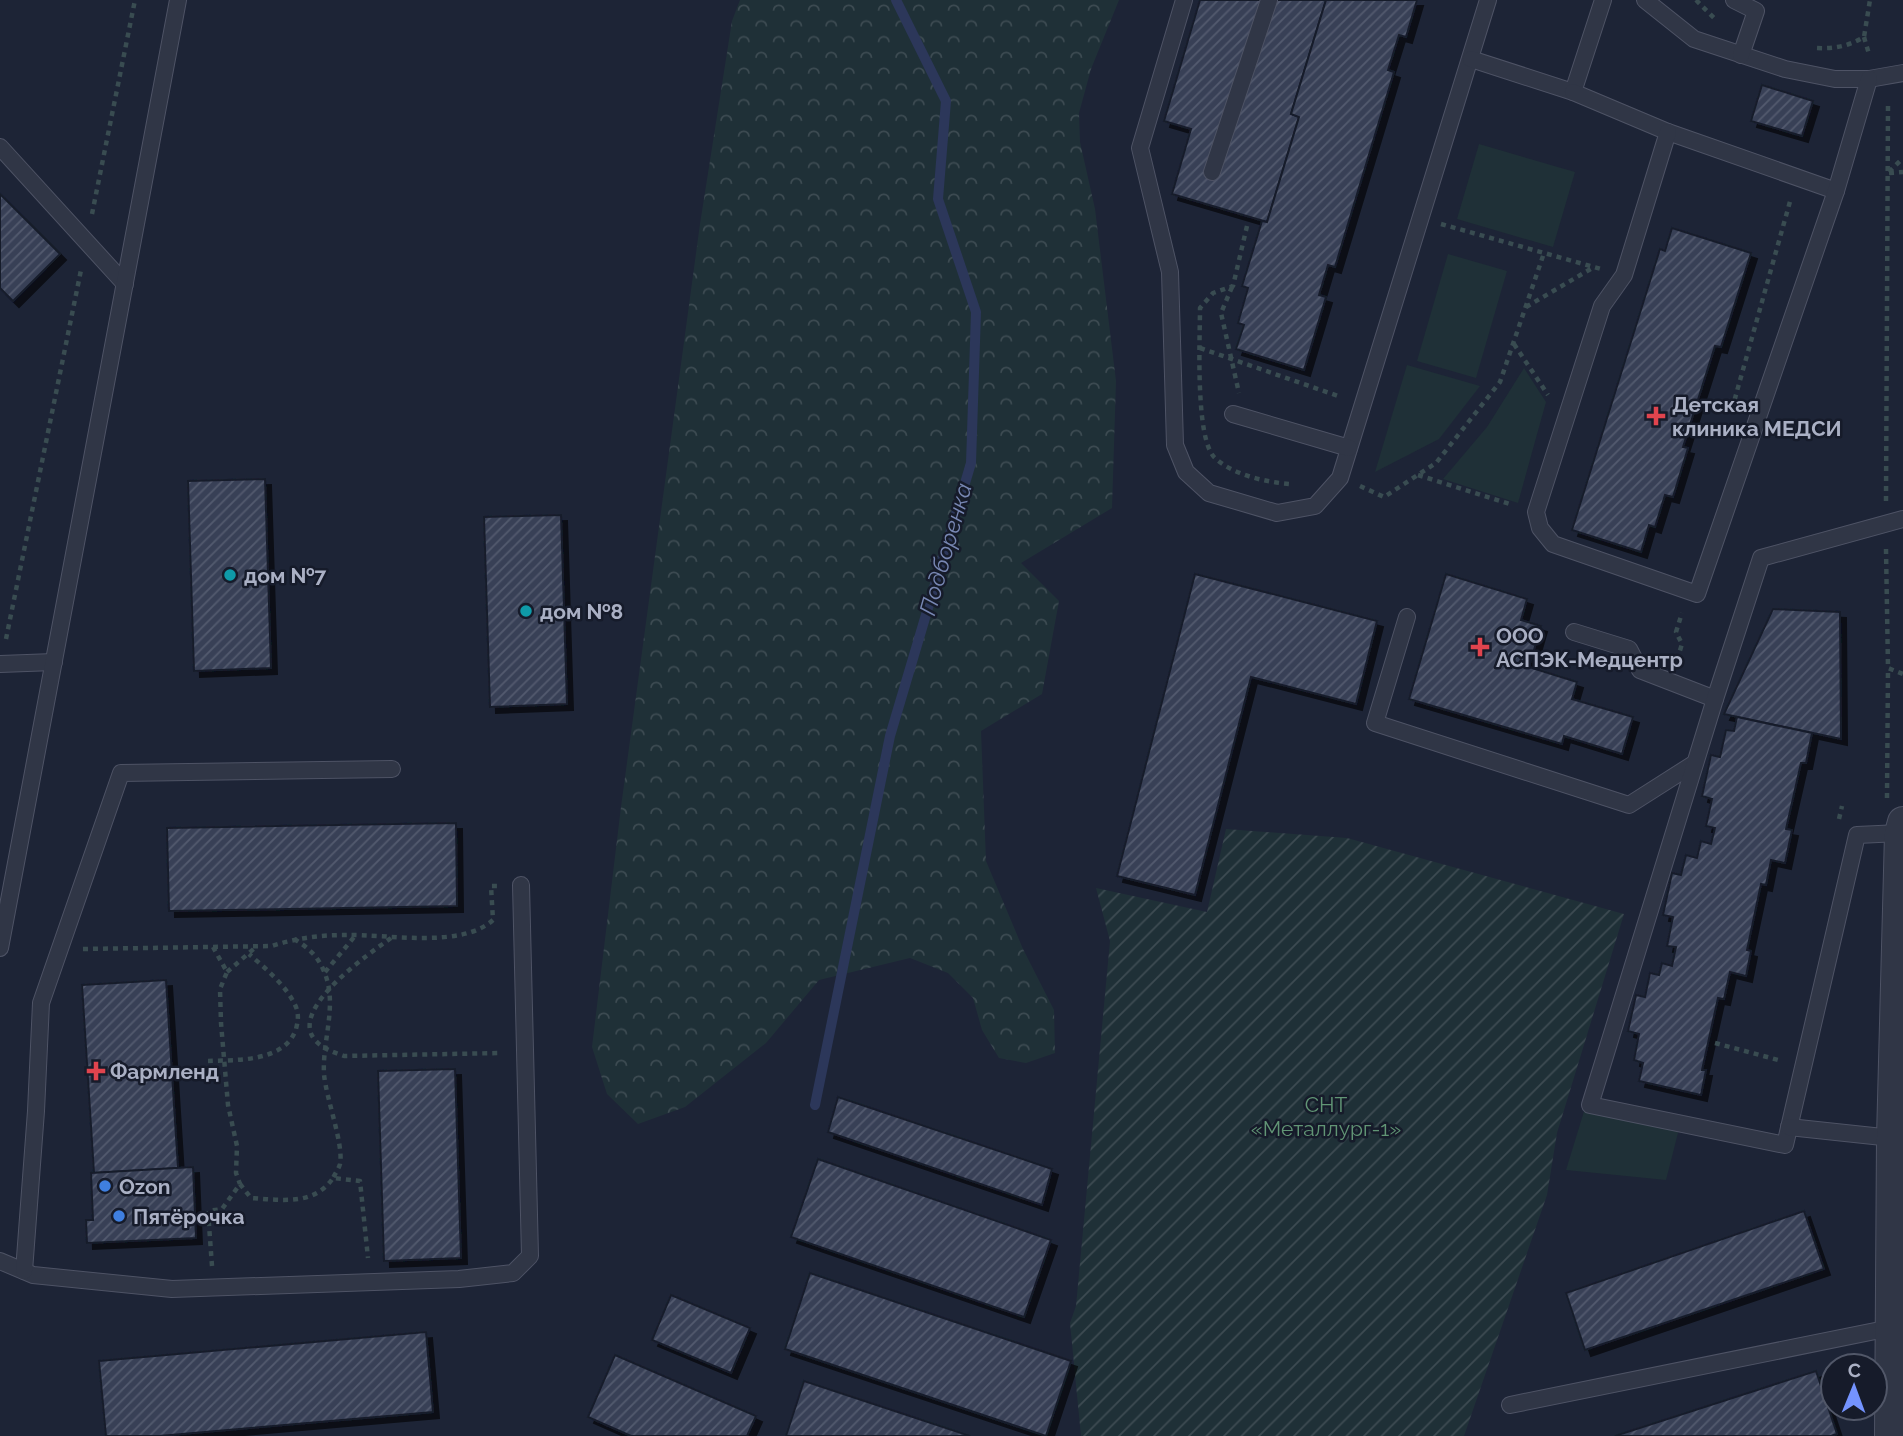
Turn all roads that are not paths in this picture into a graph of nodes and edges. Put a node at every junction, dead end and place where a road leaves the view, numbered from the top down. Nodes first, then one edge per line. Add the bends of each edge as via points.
1 (178, 0) edge
2 (1184, 0) edge
3 (1269, 0) edge
4 (1488, 0) edge
5 (1603, 0) edge
6 (1645, 0) edge
7 (1734, 0) edge
8 (1741, 55) junction
9 (1471, 59) junction
10 (1896, 75) edge
11 (1869, 79) junction
12 (1573, 92) junction
13 (1668, 132) junction
14 (0, 147) edge
15 (1212, 172) dead end
16 (1836, 191) junction
17 (125, 284) junction
18 (1239, 416) road end
19 (1349, 448) junction
20 (1903, 519) edge
21 (1407, 617) dead end
22 (1574, 632) dead end
23 (54, 662) junction
24 (1, 664) edge
25 (1715, 699) junction
26 (1695, 763) junction
27 (392, 769) dead end
28 (1901, 828) edge
29 (521, 885) road end
30 (0, 948) edge
31 (1789, 1127) junction
32 (1892, 1138) junction
33 (0, 1261) edge
34 (24, 1271) junction
35 (1890, 1328) junction
36 (1510, 1405) dead end
37 (1890, 1436) edge

1 - 17 lane
2 - 19 lane via 1140,148 1170,272 1175,445 1186,472 1209,493 1277,513 1315,506 1340,478
3 - 15 lane
4 - 9 lane
5 - 12 lane
6 - 8 lane via 1694,39
7 - 8 lane via 1756,11
8 - 11 lane via 1835,79
9 - 12 lane
9 - 19 lane
10 - 11 lane
11 - 16 lane
12 - 13 lane
13 - 16 lane
13 - 16 lane via 1624,275 1602,306 1536,512 1540,528 1553,544 1688,592 1697,594
14 - 17 lane
17 - 23 lane
18 - 19 lane
20 - 25 lane via 1760,558
21 - 26 lane via 1375,723 1629,805
22 - 25 lane via 1629,649 1640,670
23 - 24 lane
23 - 30 lane
25 - 26 lane
26 - 31 lane via 1590,1105 1785,1144
27 - 34 lane via 121,773 41,1003
28 - 31 lane via 1857,835
28 - 32 street
29 - 34 lane via 530,1256 513,1273 172,1289
31 - 32 lane
32 - 35 street
33 - 34 lane
35 - 36 lane
35 - 37 street

